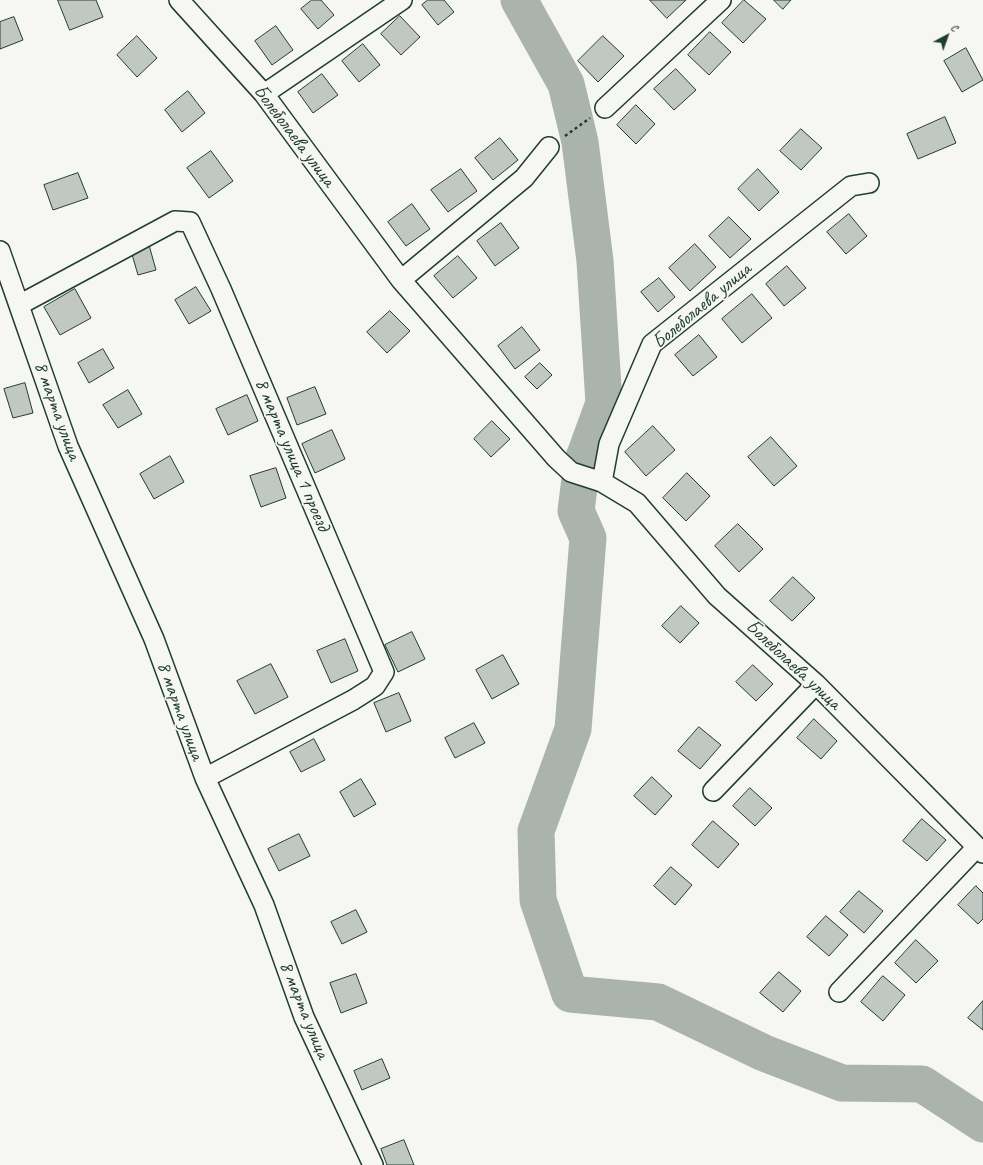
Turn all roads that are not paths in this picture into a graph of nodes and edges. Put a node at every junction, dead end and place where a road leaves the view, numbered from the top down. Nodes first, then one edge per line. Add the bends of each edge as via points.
1 (178, 0) edge
2 (402, 0) edge
3 (721, 0) edge
4 (264, 94) junction
5 (605, 108) road end
6 (549, 147) road end
7 (868, 184) dead end
8 (0, 251) edge
9 (401, 280) junction
10 (19, 305) junction
11 (602, 482) junction
12 (816, 684) junction
13 (205, 778) junction
14 (713, 791) dead end
15 (980, 850) edge
16 (839, 992) dead end
17 (373, 1165) edge

1 - 4 street, Болеболаева улица
2 - 4 street
3 - 5 street
4 - 9 street, Болеболаева улица
6 - 9 street via 524,178
7 - 11 street, Болеболаева улица via 851,186 652,344 609,444
8 - 10 street, 8 марта улица
9 - 11 street, Болеболаева улица via 556,458 571,472
10 - 13 street, 8 марта улица via 68,446 154,639
10 - 13 street, 8 марта улица 1 проезд via 175,221 190,222 384,672 375,686 353,700
11 - 12 street, Болеболаева улица via 637,503 717,596
12 - 14 street
12 - 15 street, Болеболаева улица
13 - 17 street, 8 марта улица via 264,905 304,1017
15 - 16 street

